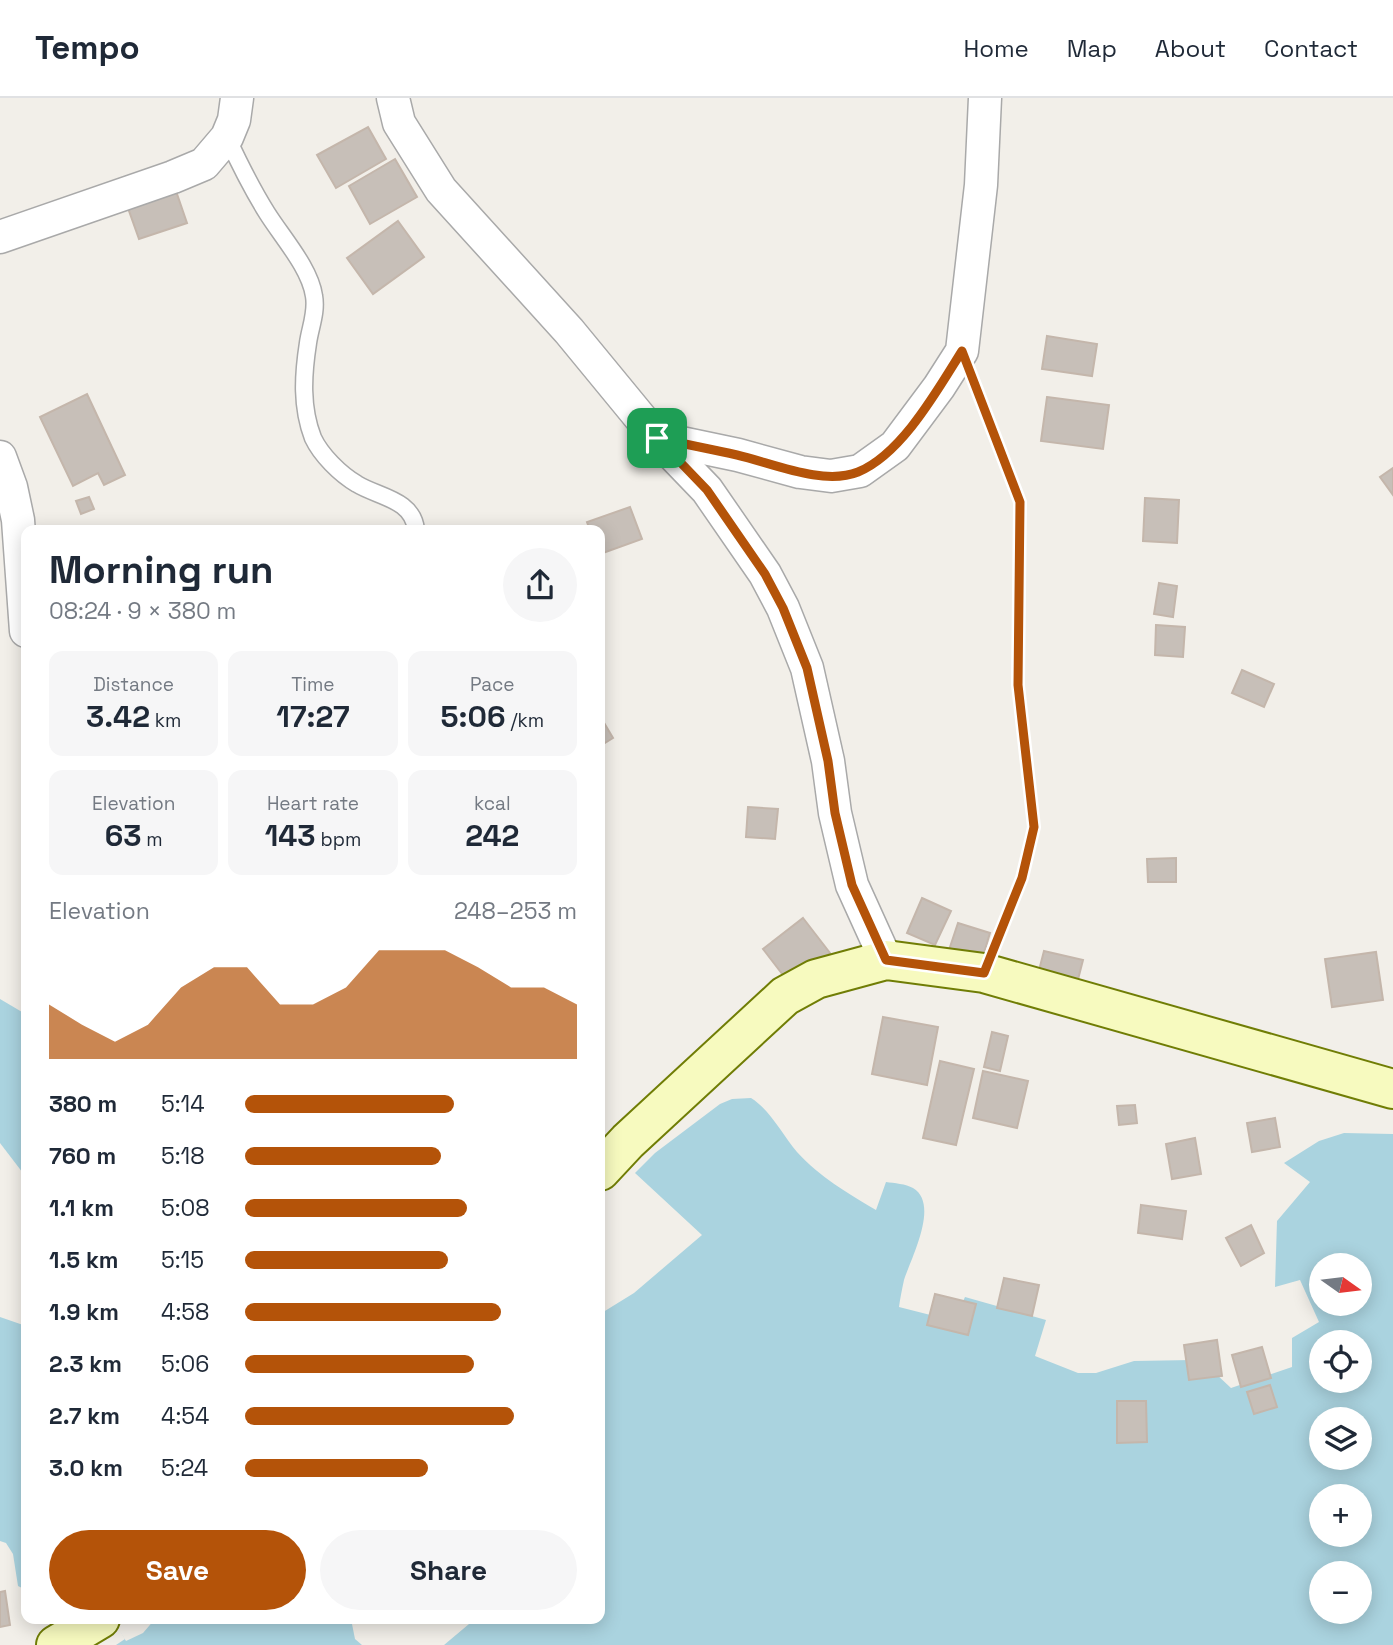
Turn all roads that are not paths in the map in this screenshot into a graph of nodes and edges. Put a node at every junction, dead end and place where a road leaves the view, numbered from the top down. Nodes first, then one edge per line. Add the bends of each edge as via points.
1 (237, 98) edge
2 (393, 98) edge
3 (985, 98) edge
4 (227, 137) junction
5 (0, 237) edge
6 (657, 438) junction
7 (0, 457) edge
8 (414, 525) edge
9 (21, 562) edge
10 (886, 960) junction
11 (1393, 1090) edge
12 (605, 1166) edge

1 - 4 street
2 - 6 street via 399,123 440,190 569,331
3 - 6 street via 981,186 962,351 895,446 860,471 831,476
4 - 5 street via 204,164
4 - 8 lane via 315,296 303,387 314,439 323,455 354,483 398,501
6 - 10 street via 719,506 783,608 807,668 852,885
7 - 9 street via 18,520
10 - 11 street via 984,973
10 - 12 street via 816,979 785,996

